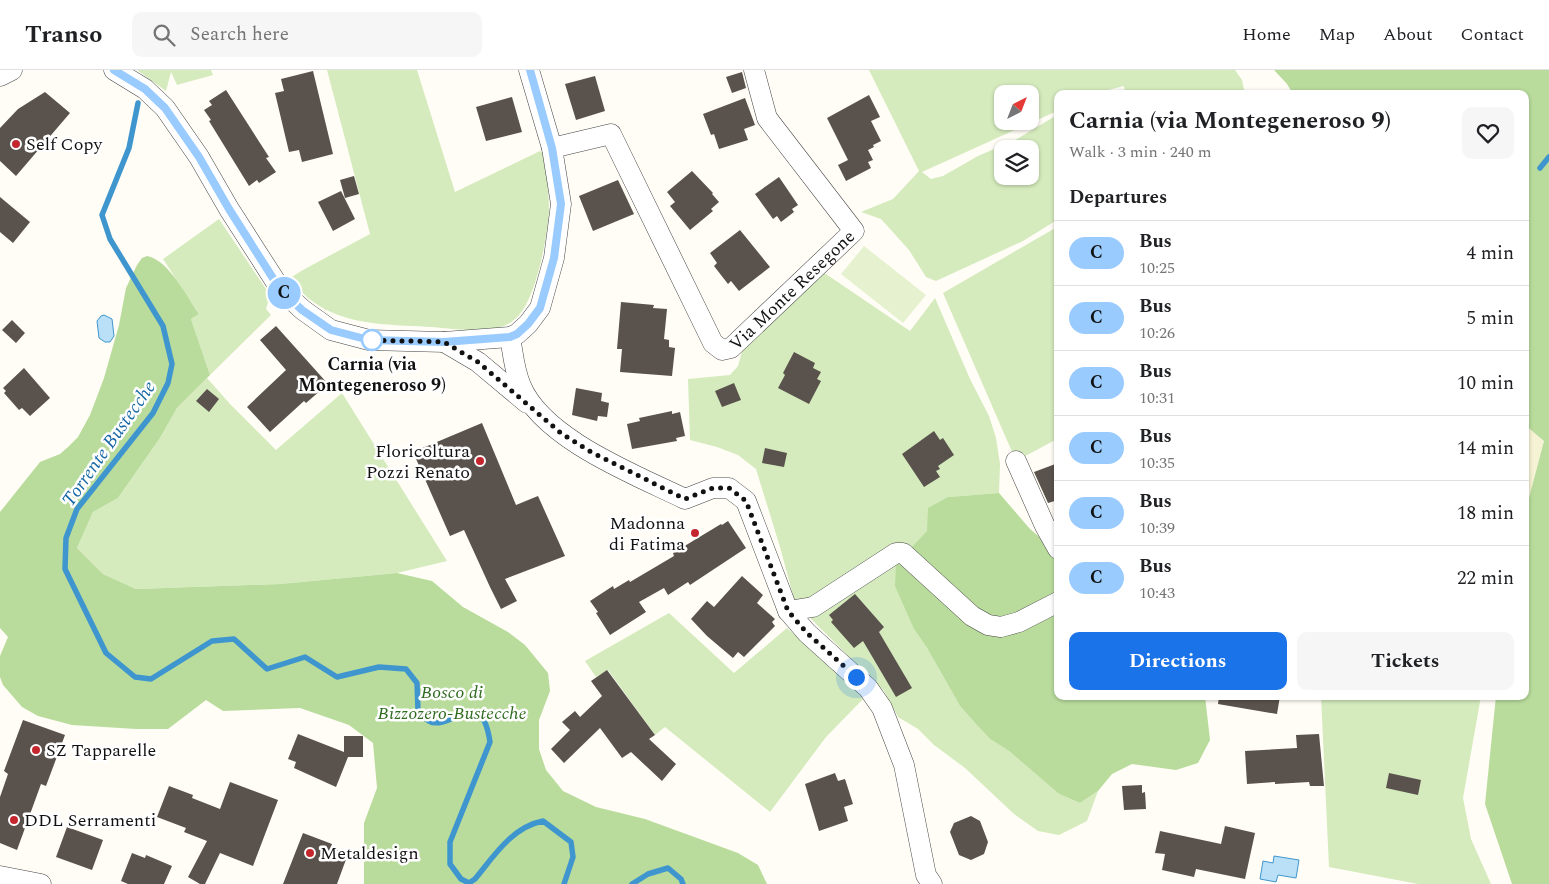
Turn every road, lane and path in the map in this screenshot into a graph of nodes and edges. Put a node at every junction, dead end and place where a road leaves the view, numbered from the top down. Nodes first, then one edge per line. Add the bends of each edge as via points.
1 (12, 70) edge
2 (114, 70) edge
3 (530, 70) edge
4 (754, 70) edge
5 (0, 76) edge
6 (552, 148) junction
7 (510, 337) junction
8 (444, 342) junction
9 (539, 414) junction
10 (1016, 461) dead end
11 (1054, 542) edge
12 (1054, 604) edge
13 (788, 611) junction
14 (0, 876) edge
15 (42, 884) edge
16 (932, 884) edge

1 - 5 street
2 - 8 street via 145,89 165,108 276,283 302,310 331,330 369,340
3 - 6 street
4 - 6 street, Via Monte Resegone via 767,118 854,231 732,348 722,350 713,343 611,134
6 - 7 street via 561,204 554,258 540,308 528,324
7 - 8 street
7 - 9 street via 521,387
8 - 9 street via 478,362
9 - 13 street via 562,434 591,452 685,499 713,488 729,488 746,501
10 - 11 street
12 - 13 street via 1019,622 1000,627 988,625 972,616 903,553 896,554 813,607
13 - 16 street via 807,633 868,688 882,708 904,764 926,875
14 - 15 street

